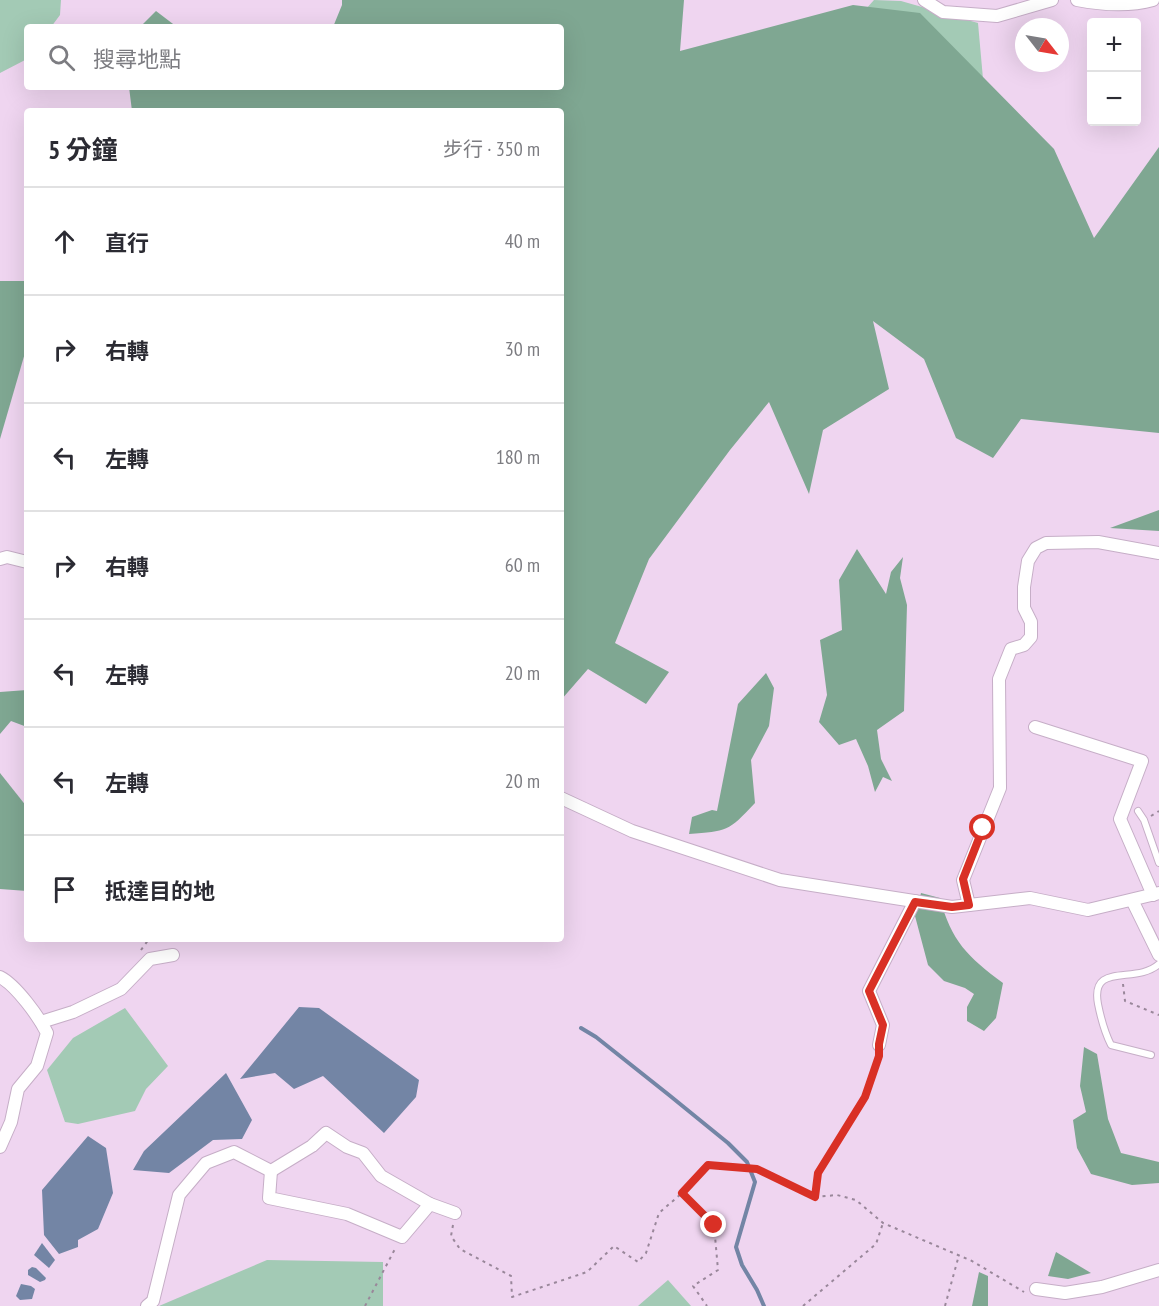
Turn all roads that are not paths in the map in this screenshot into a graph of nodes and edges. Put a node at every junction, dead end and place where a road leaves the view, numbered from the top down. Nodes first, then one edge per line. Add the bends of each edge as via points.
1 (924, 0) edge
2 (1052, 0) edge
3 (1077, 0) edge
4 (1153, 0) edge
5 (1159, 553) edge
6 (0, 559) edge
7 (24, 561) edge
8 (1035, 727) dead end
9 (564, 799) edge
10 (1138, 811) dead end
11 (1159, 863) edge
12 (1156, 894) edge
13 (1132, 900) junction
14 (915, 902) junction
15 (969, 905) junction
16 (173, 955) dead end
17 (1159, 955) edge
18 (1159, 964) edge
19 (0, 977) edge
20 (41, 1022) junction
21 (879, 1044) road end
22 (1151, 1055) dead end
23 (0, 1147) edge
24 (272, 1171) junction
25 (430, 1204) junction
26 (455, 1213) road end
27 (1159, 1270) edge
28 (1036, 1289) road end
29 (147, 1306) edge

1 - 2 street via 943,12 997,16
3 - 4 street via 1134,5
5 - 15 street via 1098,542 1046,543 1036,548 1028,561 1024,608 1031,622 1031,637 1024,645 1011,649 999,679 1000,788 963,879
6 - 7 street
8 - 12 street via 1142,761 1120,819
9 - 14 street via 632,831 780,880
10 - 11 lane
12 - 13 street
13 - 15 street via 1088,910 1030,898
13 - 17 street
14 - 15 street
14 - 21 street via 869,991 883,1025
16 - 20 street via 150,959 121,989
18 - 22 lane via 1151,971 1105,978 1096,992 1103,1029 1112,1045
19 - 20 street
20 - 23 street via 47,1033 37,1066 18,1089 11,1122
24 - 25 street via 326,1133 363,1153 381,1176
24 - 25 street via 269,1198 347,1214 402,1237
24 - 29 street via 234,1152 206,1162 179,1195 153,1301
25 - 26 street
27 - 28 street via 1065,1293

